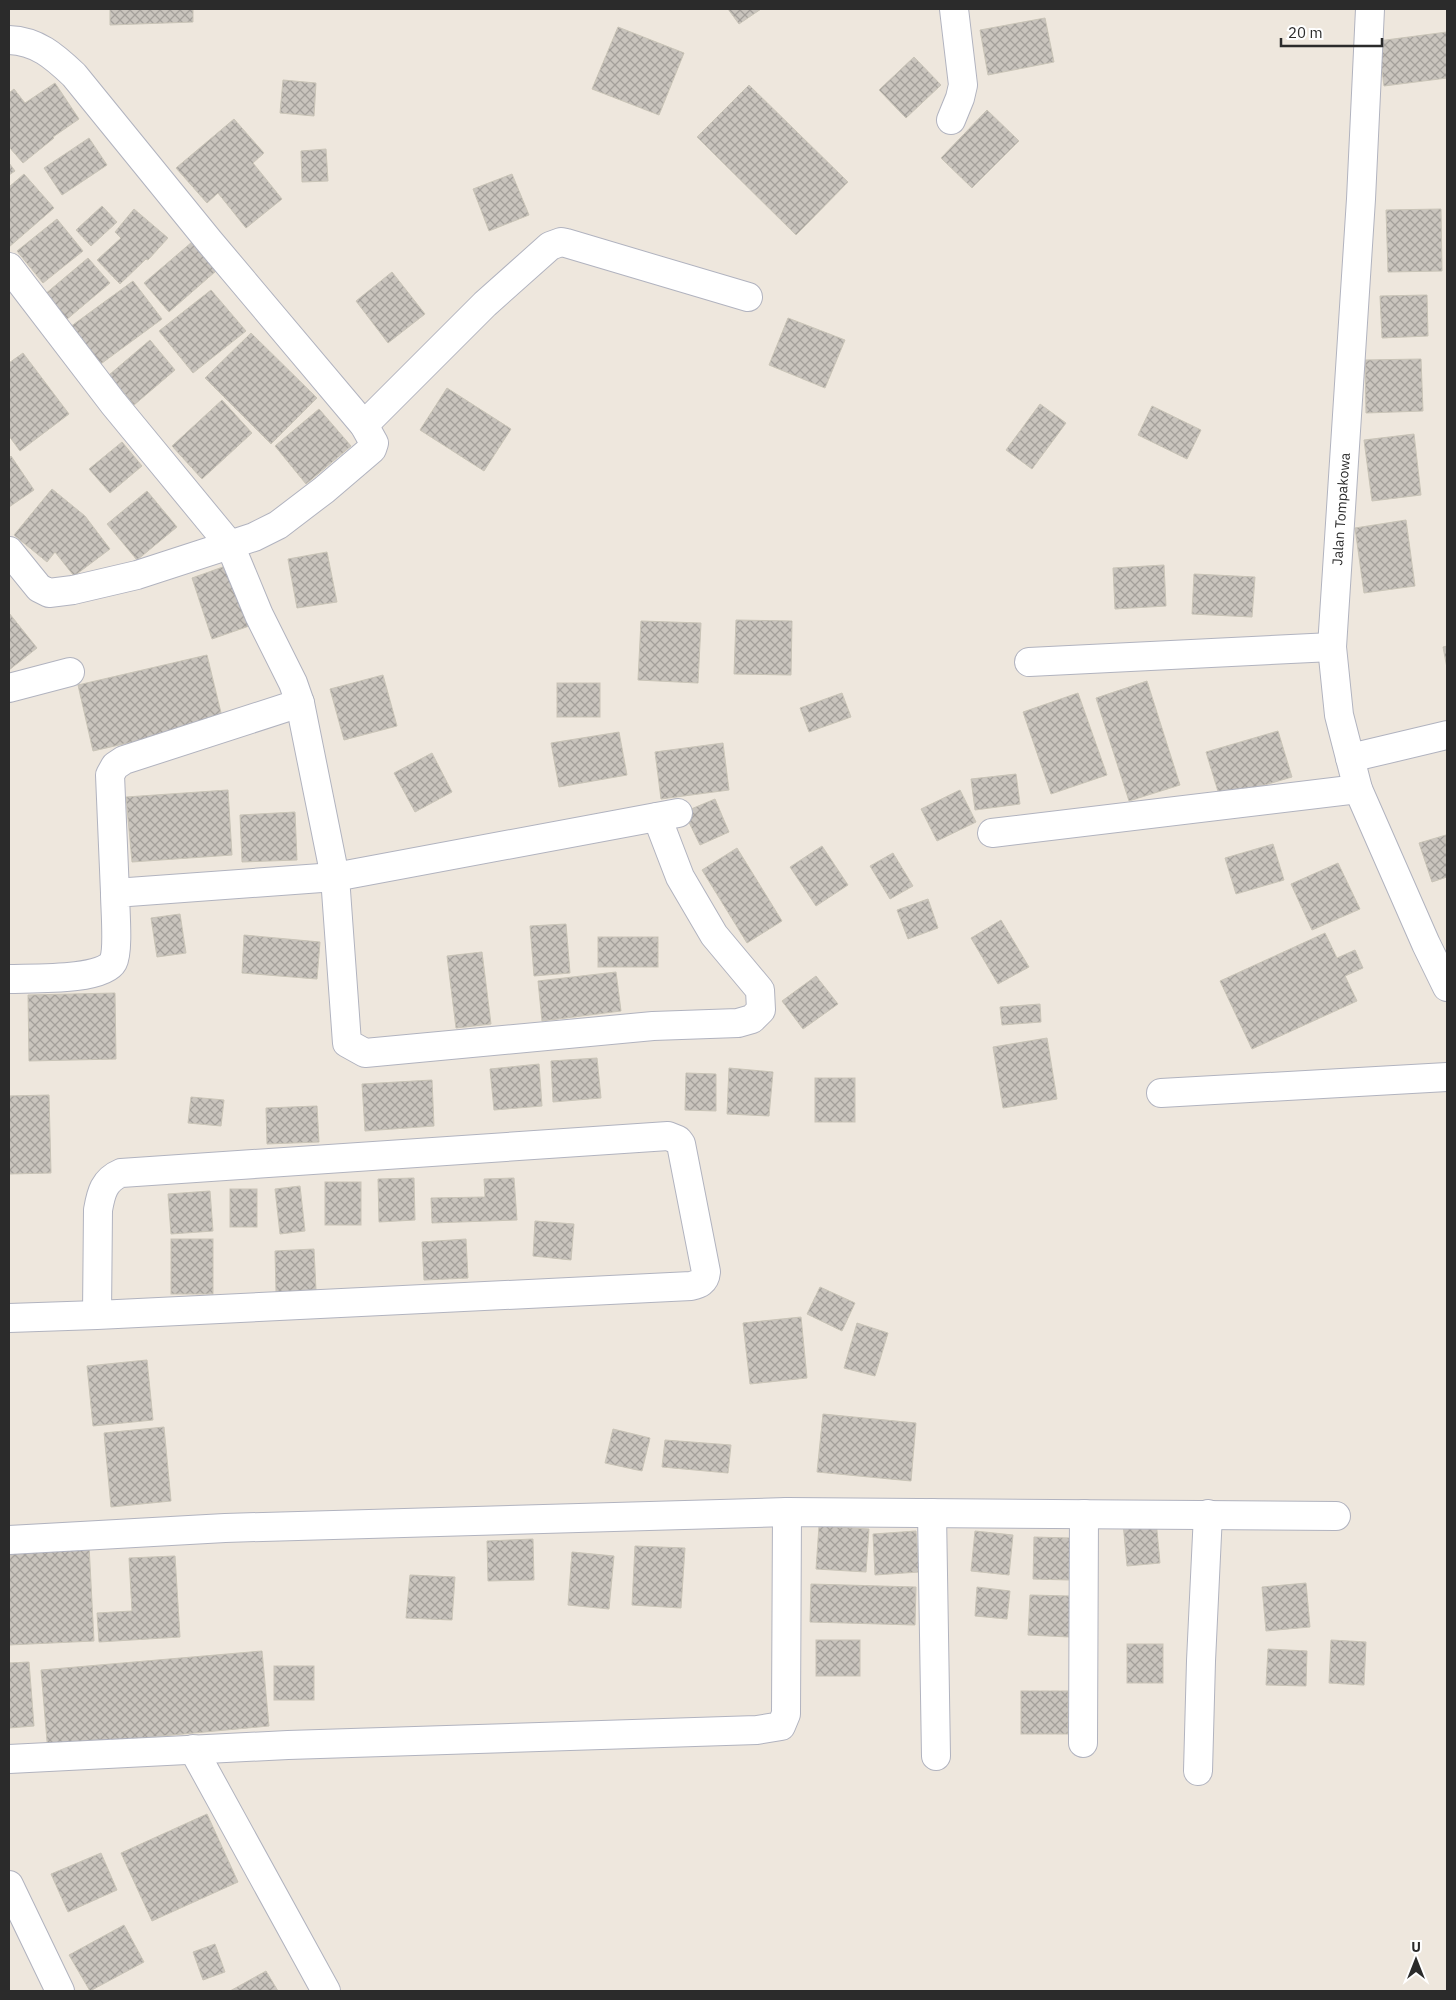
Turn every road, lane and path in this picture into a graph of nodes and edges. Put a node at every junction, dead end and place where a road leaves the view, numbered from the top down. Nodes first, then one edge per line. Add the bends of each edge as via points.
1 (954, 9) edge
2 (1370, 9) edge
3 (9, 40) edge
4 (951, 120) dead end
5 (9, 267) edge
6 (748, 297) dead end
7 (364, 425) junction
8 (230, 545) junction
9 (9, 551) edge
10 (1332, 647) junction
11 (1029, 662) dead end
12 (70, 672) dead end
13 (9, 688) edge
14 (300, 703) junction
15 (1447, 735) edge
16 (1350, 758) junction
17 (1358, 789) junction
18 (992, 833) dead end
19 (336, 877) junction
20 (115, 893) junction
21 (9, 979) edge
22 (1447, 987) edge
23 (1447, 1077) edge
24 (1161, 1093) dead end
25 (97, 1315) junction
26 (9, 1318) edge
27 (787, 1512) junction
28 (932, 1513) junction
29 (1084, 1514) junction
30 (1208, 1514) junction
31 (1336, 1516) dead end
32 (9, 1540) edge
33 (1083, 1743) dead end
34 (193, 1749) junction
35 (936, 1756) dead end
36 (9, 1759) edge
37 (1198, 1771) dead end
38 (9, 1885) edge
39 (60, 1991) edge
40 (326, 1991) edge

1 - 4 street via 963,85
2 - 10 street, Jalan Tompakowa
3 - 7 street via 39,46 74,75
5 - 8 street via 113,403
6 - 7 street via 566,243 556,243 485,304
7 - 8 street via 374,443 372,449 278,524
8 - 9 street via 137,575 49,593 39,588
8 - 14 street
10 - 11 street
10 - 16 street, Jalan Tompakowa via 1339,715
12 - 13 street
14 - 19 street
14 - 20 street via 119,762 110,775
15 - 16 street
16 - 17 street, Jalan Tompakowa
17 - 18 street
17 - 22 street, Jalan Tompakowa
19 - 19 street via 667,815 680,877 714,935 760,990 761,1010 752,1019 738,1023 654,1026 365,1053 347,1043
19 - 20 street
20 - 21 street via 115,950 109,967 76,976
23 - 24 street
25 - 25 street via 98,1210 107,1182 121,1173 668,1136 681,1144 706,1272 701,1283 690,1286
25 - 26 street
27 - 28 street
27 - 32 street via 225,1528
27 - 34 street via 786,1714 781,1726 757,1730
28 - 29 street
28 - 35 street
29 - 30 street
29 - 33 street
30 - 31 street
30 - 37 street
34 - 36 street
34 - 40 street
38 - 39 street

